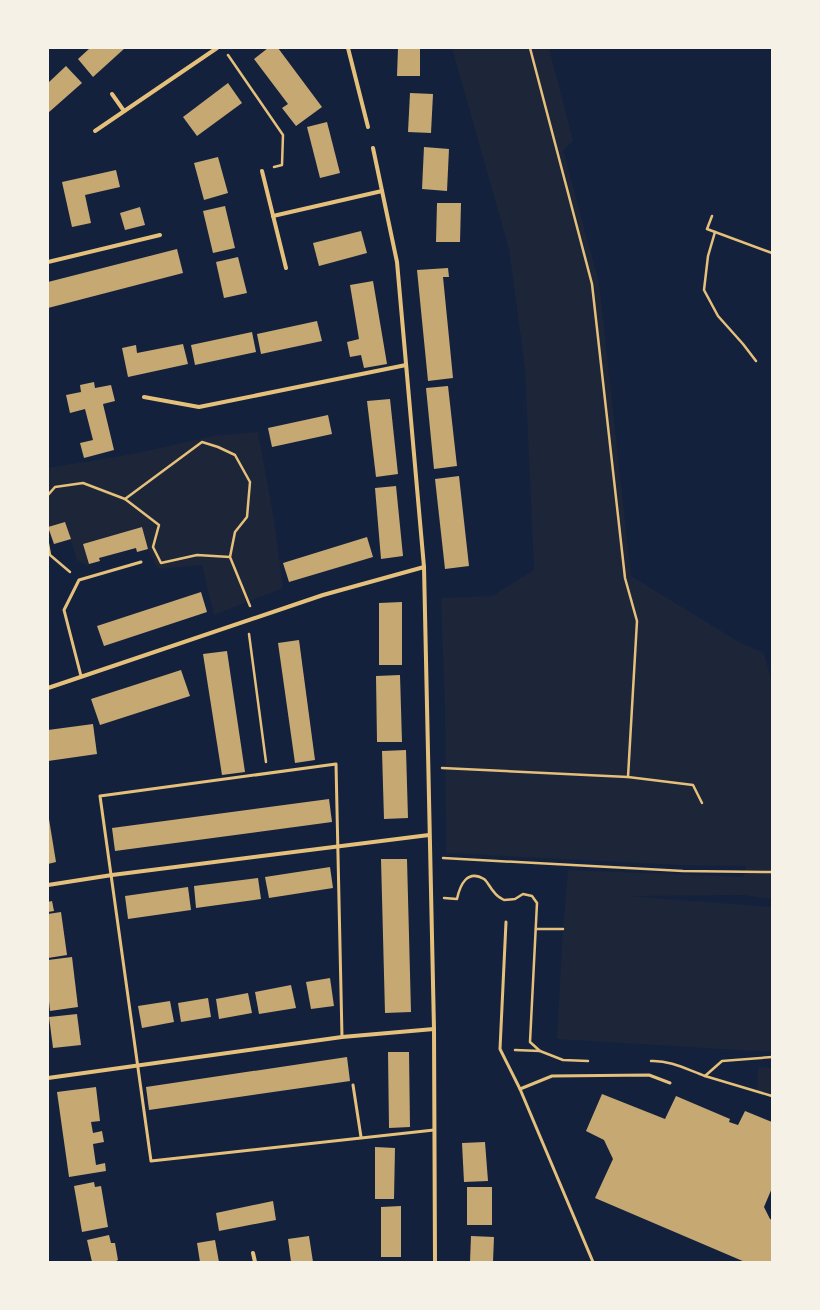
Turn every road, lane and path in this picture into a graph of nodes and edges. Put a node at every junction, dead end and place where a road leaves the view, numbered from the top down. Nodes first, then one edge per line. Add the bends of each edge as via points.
1 (217, 48) edge
2 (348, 48) edge
3 (530, 48) edge
4 (228, 54) dead end
5 (112, 94) dead end
6 (124, 111) junction
7 (368, 127) dead end
8 (95, 131) dead end
9 (373, 148) dead end
10 (262, 171) joint
11 (382, 191) junction
12 (273, 216) junction
13 (712, 216) dead end
14 (715, 232) junction
15 (160, 235) dead end
16 (772, 253) edge
17 (48, 262) edge
18 (286, 268) dead end
19 (756, 361) dead end
20 (406, 366) junction
21 (144, 398) dead end
22 (48, 495) edge
23 (125, 499) junction
24 (48, 544) edge
25 (230, 557) junction
26 (141, 562) dead end
27 (424, 567) junction
28 (79, 580) junction
29 (255, 618) junction
30 (247, 621) junction
31 (81, 676) junction
32 (48, 688) edge
33 (427, 768) junction
34 (267, 773) junction
35 (628, 778) junction
36 (702, 803) dead end
37 (429, 835) junction
38 (339, 845) junction
39 (430, 858) junction
40 (772, 872) edge
41 (112, 875) junction
42 (48, 885) edge
43 (506, 922) dead end
44 (536, 929) dead end
45 (562, 929) dead end
46 (434, 1029) junction
47 (342, 1037) junction
48 (138, 1066) junction
49 (705, 1076) dead end
50 (48, 1078) edge
51 (670, 1083) dead end
52 (353, 1084) dead end
53 (520, 1089) junction
54 (772, 1096) edge
55 (434, 1130) junction
56 (361, 1137) junction
57 (253, 1253) dead end
58 (255, 1262) edge
59 (435, 1262) edge
60 (593, 1262) edge

1 - 6 street
2 - 7 street
3 - 35 path via 592,284 624,578 637,621
4 - 10 path via 283,135 282,164
5 - 6 street
6 - 8 street
9 - 11 street
10 - 12 street
11 - 12 street
11 - 20 street via 397,262
12 - 18 street
13 - 14 path via 707,229
14 - 16 path
14 - 19 path via 708,256 704,290 718,316
15 - 17 street
20 - 21 street via 199,407
20 - 27 street
22 - 23 path via 55,487 83,483
23 - 25 path via 159,524 153,547 161,563 197,555
23 - 25 path via 202,442 235,455 250,482 247,517 235,532
24 - 28 path via 50,555
25 - 29 path
26 - 28 lane
27 - 29 street via 323,595
27 - 33 street
28 - 31 lane via 64,610
29 - 30 street
30 - 31 street
30 - 34 path
31 - 32 street
33 - 35 path
33 - 37 street
34 - 38 lane via 336,764
34 - 41 lane via 100,796
35 - 36 path via 693,785
37 - 38 street
37 - 39 street
38 - 41 street
38 - 47 lane
39 - 40 path via 683,871
39 - 46 street
41 - 42 street
41 - 48 lane
43 - 53 lane via 500,1049
44 - 45 path
46 - 47 street
46 - 55 street
47 - 48 street
48 - 50 street
48 - 56 lane via 151,1161
49 - 54 path
51 - 53 lane via 649,1075 552,1076
52 - 56 lane
53 - 60 lane
55 - 56 lane
55 - 59 street
57 - 58 street

